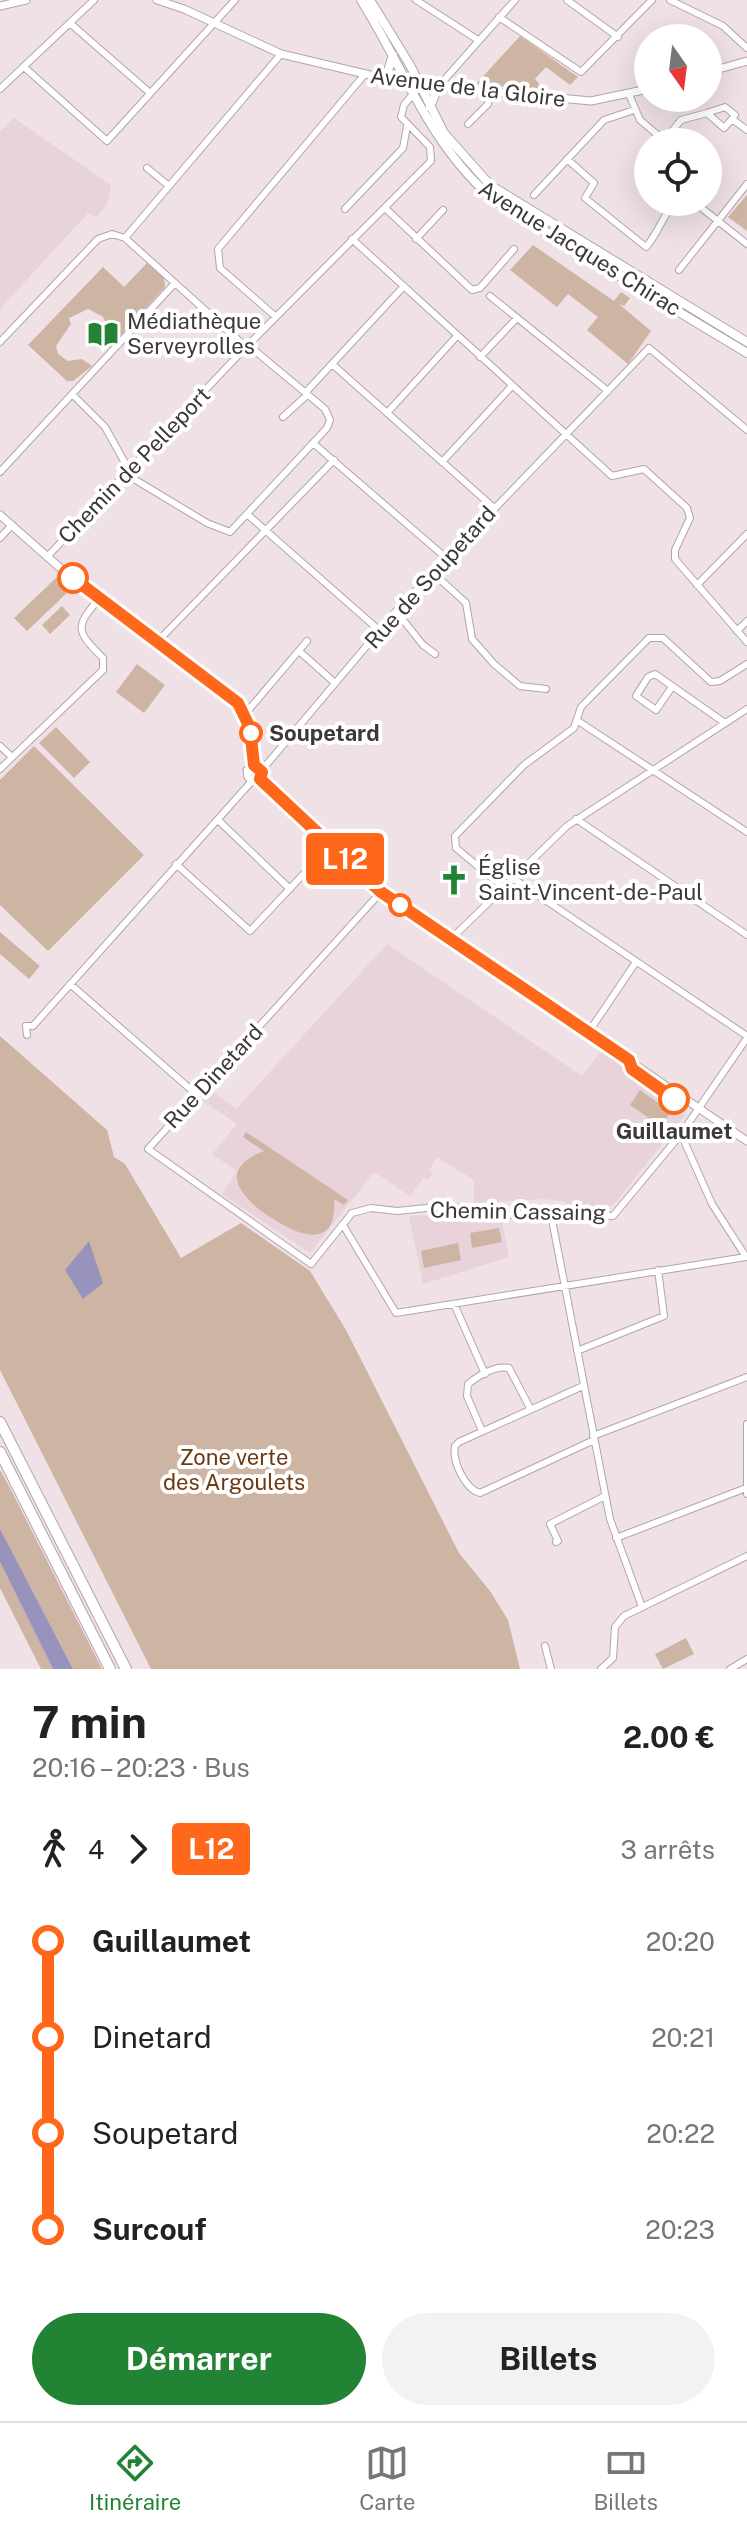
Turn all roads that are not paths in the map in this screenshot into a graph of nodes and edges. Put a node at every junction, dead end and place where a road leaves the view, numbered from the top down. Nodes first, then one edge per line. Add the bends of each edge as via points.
1 (26, 0) edge
2 (94, 0) edge
3 (157, 0) edge
4 (235, 0) edge
5 (361, 0) edge
6 (370, 0) edge
7 (416, 0) edge
8 (515, 0) edge
9 (567, 0) edge
10 (652, 0) edge
11 (670, 0) edge
12 (0, 6) edge
13 (499, 17) junction
14 (71, 24) junction
15 (216, 24) junction
16 (618, 37) junction
17 (478, 40) junction
18 (747, 48) edge
19 (281, 54) junction
20 (393, 55) junction
21 (747, 61) edge
22 (24, 67) junction
23 (722, 68) edge
24 (365, 74) junction
25 (381, 78) junction
26 (408, 84) junction
27 (419, 85) junction
28 (438, 87) junction
29 (0, 89) edge
30 (491, 92) junction
31 (150, 93) junction
32 (634, 93) edge
33 (413, 94) junction
34 (629, 94) junction
35 (430, 108) junction
36 (634, 110) joint
37 (635, 112) edge
38 (707, 113) junction
39 (732, 119) junction
40 (468, 124) dead end
41 (407, 126) junction
42 (650, 128) edge
43 (675, 128) edge
44 (747, 130) edge
45 (567, 159) junction
46 (147, 168) dead end
47 (747, 184) edge
48 (169, 186) junction
49 (534, 195) dead end
50 (385, 208) junction
51 (345, 209) dead end
52 (443, 210) dead end
53 (664, 216) edge
54 (711, 216) edge
55 (717, 221) junction
56 (125, 238) junction
57 (352, 239) junction
58 (416, 239) junction
59 (747, 244) edge
60 (514, 249) dead end
61 (679, 270) dead end
62 (175, 283) junction
63 (404, 286) junction
64 (490, 296) dead end
65 (276, 317) junction
66 (517, 318) junction
67 (457, 336) junction
68 (0, 342) edge
69 (747, 342) edge
70 (247, 346) junction
71 (747, 353) edge
72 (480, 357) junction
73 (332, 364) junction
74 (511, 387) junction
75 (608, 391) junction
76 (306, 392) junction
77 (72, 394) junction
78 (387, 413) junction
79 (283, 417) dead end
80 (747, 430) edge
81 (565, 434) junction
82 (313, 443) junction
83 (334, 460) junction
84 (442, 462) junction
85 (129, 470) junction
86 (0, 472) edge
87 (493, 507) junction
88 (0, 515) edge
89 (248, 515) junction
90 (12, 525) junction
91 (266, 531) junction
92 (747, 534) edge
93 (0, 538) edge
94 (47, 557) junction
95 (445, 557) junction
96 (432, 572) junction
97 (697, 585) junction
98 (100, 598) junction
99 (396, 611) junction
100 (747, 621) edge
101 (380, 631) junction
102 (737, 631) junction
103 (307, 641) dead end
104 (157, 642) junction
105 (747, 642) edge
106 (299, 651) junction
107 (435, 654) dead end
108 (747, 664) edge
109 (335, 683) junction
110 (672, 687) junction
111 (546, 689) dead end
112 (747, 709) edge
113 (246, 713) junction
114 (578, 721) junction
115 (725, 723) junction
116 (0, 746) edge
117 (12, 757) junction
118 (254, 765) junction
119 (0, 769) edge
120 (654, 770) junction
121 (258, 777) junction
122 (576, 819) junction
123 (218, 820) junction
124 (747, 832) edge
125 (330, 846) junction
126 (176, 864) junction
127 (514, 879) junction
128 (290, 889) junction
129 (505, 889) junction
130 (381, 892) junction
131 (747, 935) edge
132 (451, 939) junction
133 (636, 962) junction
134 (70, 984) junction
135 (33, 1026) dead end
136 (588, 1033) junction
137 (747, 1037) edge
138 (196, 1094) junction
139 (699, 1108) junction
140 (681, 1134) junction
141 (747, 1141) edge
142 (554, 1213) junction
143 (343, 1225) junction
144 (747, 1258) edge
145 (311, 1264) joint
146 (658, 1270) junction
147 (565, 1286) junction
148 (454, 1304) junction
149 (577, 1351) junction
150 (485, 1374) junction
151 (747, 1377) edge
152 (583, 1386) junction
153 (530, 1408) junction
154 (0, 1422) edge
155 (747, 1424) edge
156 (482, 1431) junction
157 (593, 1438) junction
158 (0, 1452) edge
159 (746, 1488) edge
160 (747, 1494) edge
161 (605, 1496) junction
162 (616, 1538) junction
163 (556, 1542) dead end
164 (747, 1556) edge
165 (642, 1607) junction
166 (545, 1646) dead end
167 (747, 1659) edge
168 (110, 1669) edge
169 (126, 1669) edge
170 (551, 1669) edge
171 (601, 1669) edge
172 (730, 1669) edge

1 - 12 street
2 - 14 street
3 - 15 street, Avenue de la Gloire
4 - 15 street
5 - 20 main road, Avenue Jacques Chirac
6 - 27 main road, Avenue Jacques Chirac
7 - 17 street
8 - 13 street
9 - 16 street
10 - 16 street
11 - 18 street via 723,26
13 - 16 street via 576,72 586,70
13 - 17 street
14 - 22 street
14 - 31 street
15 - 19 street, Avenue de la Gloire
15 - 31 street
17 - 28 street
19 - 24 street, Avenue de la Gloire
19 - 48 street
20 - 25 main road
20 - 26 main road, Avenue Jacques Chirac
21 - 23 street
22 - 29 street
22 - 31 street via 107,141
24 - 25 street, Avenue de la Gloire
24 - 65 street via 216,256 220,268
25 - 26 street, Avenue de la Gloire
26 - 27 street, Avenue de la Gloire
26 - 33 main road, Avenue Jacques Chirac
27 - 28 street, Avenue de la Gloire
27 - 35 main road, Avenue Jacques Chirac
28 - 30 street, Avenue de la Gloire
28 - 35 main road
30 - 34 street, Avenue de la Gloire via 591,101
30 - 40 street via 488,104
32 - 34 street, Avenue de la Gloire
33 - 41 street via 401,112
33 - 71 main road, Avenue Jacques Chirac via 455,162 498,203
34 - 36 street
35 - 69 main road, Avenue Jacques Chirac via 451,143 490,185
36 - 45 street via 604,120
37 - 42 street
38 - 39 street via 724,128
38 - 39 street via 725,107 735,115
38 - 43 street via 681,120
39 - 44 street
41 - 50 street, Chemin de Pelleport via 430,147 433,157
41 - 51 street via 403,148
45 - 49 street
45 - 53 street via 594,183 584,195 646,247 660,231
46 - 48 street
47 - 55 street
48 - 56 street
50 - 57 street, Chemin de Pelleport
50 - 58 street
52 - 58 street
54 - 55 street
55 - 59 street
55 - 61 street
56 - 62 street
56 - 68 street via 112,234 98,239
57 - 63 street
57 - 65 street, Chemin de Pelleport
58 - 60 street via 472,290 480,288
62 - 70 street
62 - 77 street
63 - 67 street
63 - 73 street
64 - 66 street
65 - 70 street, Chemin de Pelleport
66 - 72 street
66 - 75 street
67 - 72 street
67 - 78 street
70 - 76 street
70 - 85 street, Chemin de Pelleport
72 - 74 street
73 - 76 street
73 - 78 street
74 - 81 street
74 - 84 street
75 - 80 street, Rue de Soupetard via 649,348
75 - 81 street, Rue de Soupetard
76 - 79 street
76 - 82 street via 330,420
77 - 85 street via 105,427
77 - 86 street
78 - 84 street
81 - 87 street, Rue de Soupetard
81 - 97 street via 612,476 644,469 687,508 689,520 674,556
82 - 83 street
82 - 89 street
83 - 91 street
83 - 95 street
84 - 87 street
85 - 89 street via 136,481 222,531 233,530
85 - 94 street, Chemin de Pelleport
87 - 95 street, Rue de Soupetard
88 - 90 street
89 - 91 street
90 - 93 street
90 - 94 street
91 - 101 street
91 - 104 street
92 - 97 street
94 - 98 street
95 - 96 street, Rue de Soupetard
96 - 99 street, Rue de Soupetard
96 - 111 street via 466,603 472,639 494,664 520,686
97 - 102 street
98 - 104 street
98 - 117 street via 80,627 84,640 103,658 103,670
99 - 101 street, Rue de Soupetard
99 - 107 street
100 - 102 street
101 - 109 street, Rue de Soupetard
102 - 105 street
103 - 106 street
104 - 113 street
106 - 109 street
106 - 113 street
108 - 114 street via 711,682 655,636 581,707
109 - 121 street, Rue de Soupetard
110 - 110 street via 652,674 636,696 656,710
110 - 115 street
112 - 115 street
113 - 118 street
114 - 120 street
114 - 129 street via 524,765 455,836 456,848
115 - 120 street
116 - 117 street
117 - 119 street
118 - 121 street
118 - 121 street via 247,772
120 - 122 street
120 - 124 street
121 - 123 street, Rue de Soupetard
121 - 125 street
122 - 127 street
122 - 131 street
123 - 126 street, Rue de Soupetard
123 - 128 street
125 - 128 street
125 - 130 street
126 - 128 street via 250,931
126 - 134 street, Rue de Soupetard
127 - 129 street
127 - 133 street
129 - 132 street
130 - 132 street
130 - 138 street, Rue Dinetard
132 - 136 street
133 - 136 street
133 - 137 street
134 - 135 street, Rue de Soupetard
134 - 138 street
136 - 139 street
137 - 139 street, Chemin Cassaing
138 - 145 street, Rue Dinetard via 151,1143 150,1152
139 - 140 street, Chemin Cassaing
139 - 141 street
140 - 142 street, Chemin Cassaing via 613,1216
140 - 144 street via 712,1204
142 - 143 street, Chemin Cassaing via 512,1215 457,1206 371,1208 352,1213
142 - 147 street
143 - 145 street, Chemin Cassaing
143 - 148 street via 396,1313
144 - 146 street
146 - 147 street
146 - 149 street via 664,1316
147 - 148 street
147 - 149 street
148 - 150 street
149 - 152 street
150 - 153 street via 509,1368
150 - 156 street via 468,1384 466,1392
151 - 157 street
152 - 153 street
152 - 157 street
153 - 156 street
154 - 169 highway
155 - 159 street
156 - 157 street via 459,1442 453,1451 469,1488 480,1493
157 - 161 street
158 - 168 highway
159 - 160 street
159 - 162 street
161 - 162 street
161 - 163 street via 550,1524
162 - 165 street
164 - 165 street
165 - 171 street via 618,1622 613,1658
166 - 170 street
167 - 172 street

